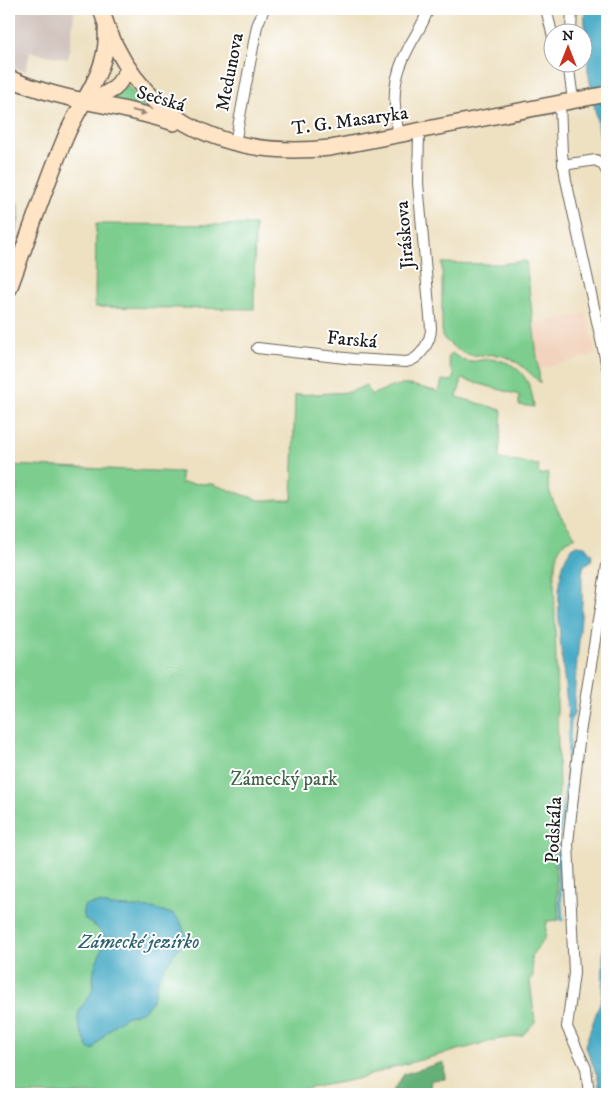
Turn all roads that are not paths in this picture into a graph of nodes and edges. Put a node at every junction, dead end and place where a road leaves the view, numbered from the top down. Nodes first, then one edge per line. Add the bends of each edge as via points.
1 (264, 9) edge
2 (428, 9) edge
3 (546, 9) edge
4 (572, 9) edge
5 (101, 10) edge
6 (549, 22) edge
7 (571, 22) edge
8 (129, 69) junction
9 (569, 72) edge
10 (9, 78) edge
11 (97, 79) junction
12 (607, 94) edge
13 (88, 101) junction
14 (570, 101) junction
15 (420, 130) junction
16 (398, 134) junction
17 (217, 138) junction
18 (234, 143) junction
19 (563, 165) junction
20 (607, 172) edge
21 (9, 290) edge
22 (431, 336) joint
23 (257, 348) dead end
24 (606, 350) edge
25 (607, 367) edge
26 (607, 565) edge
27 (588, 1094) edge

1 - 18 street, Medunova via 257,26
2 - 16 street via 395,81
3 - 6 street
4 - 7 street
5 - 8 street, T. G. Masaryka via 110,36
5 - 11 street via 106,39 104,62
8 - 11 street, Sečská via 108,70
8 - 13 street, Sečská via 115,88
8 - 17 street, T. G. Masaryka via 144,91 163,109 191,127
9 - 14 street
10 - 13 street, Sečská via 42,91
11 - 13 street
12 - 14 street, T. G. Masaryka
13 -> 17 street, Sečská via 143,112
13 - 21 street via 63,144
14 - 15 street, T. G. Masaryka
14 - 19 street
15 - 16 street, T. G. Masaryka
15 - 22 street, Jiráskova via 418,183
16 - 18 street, T. G. Masaryka via 304,150
17 - 18 street, T. G. Masaryka
19 - 20 street via 596,160
19 - 24 street
22 - 23 street, Farská via 416,357 406,362
24 - 25 street
26 - 27 street, Podskála via 580,733 568,843 574,973 567,1027 586,1068

